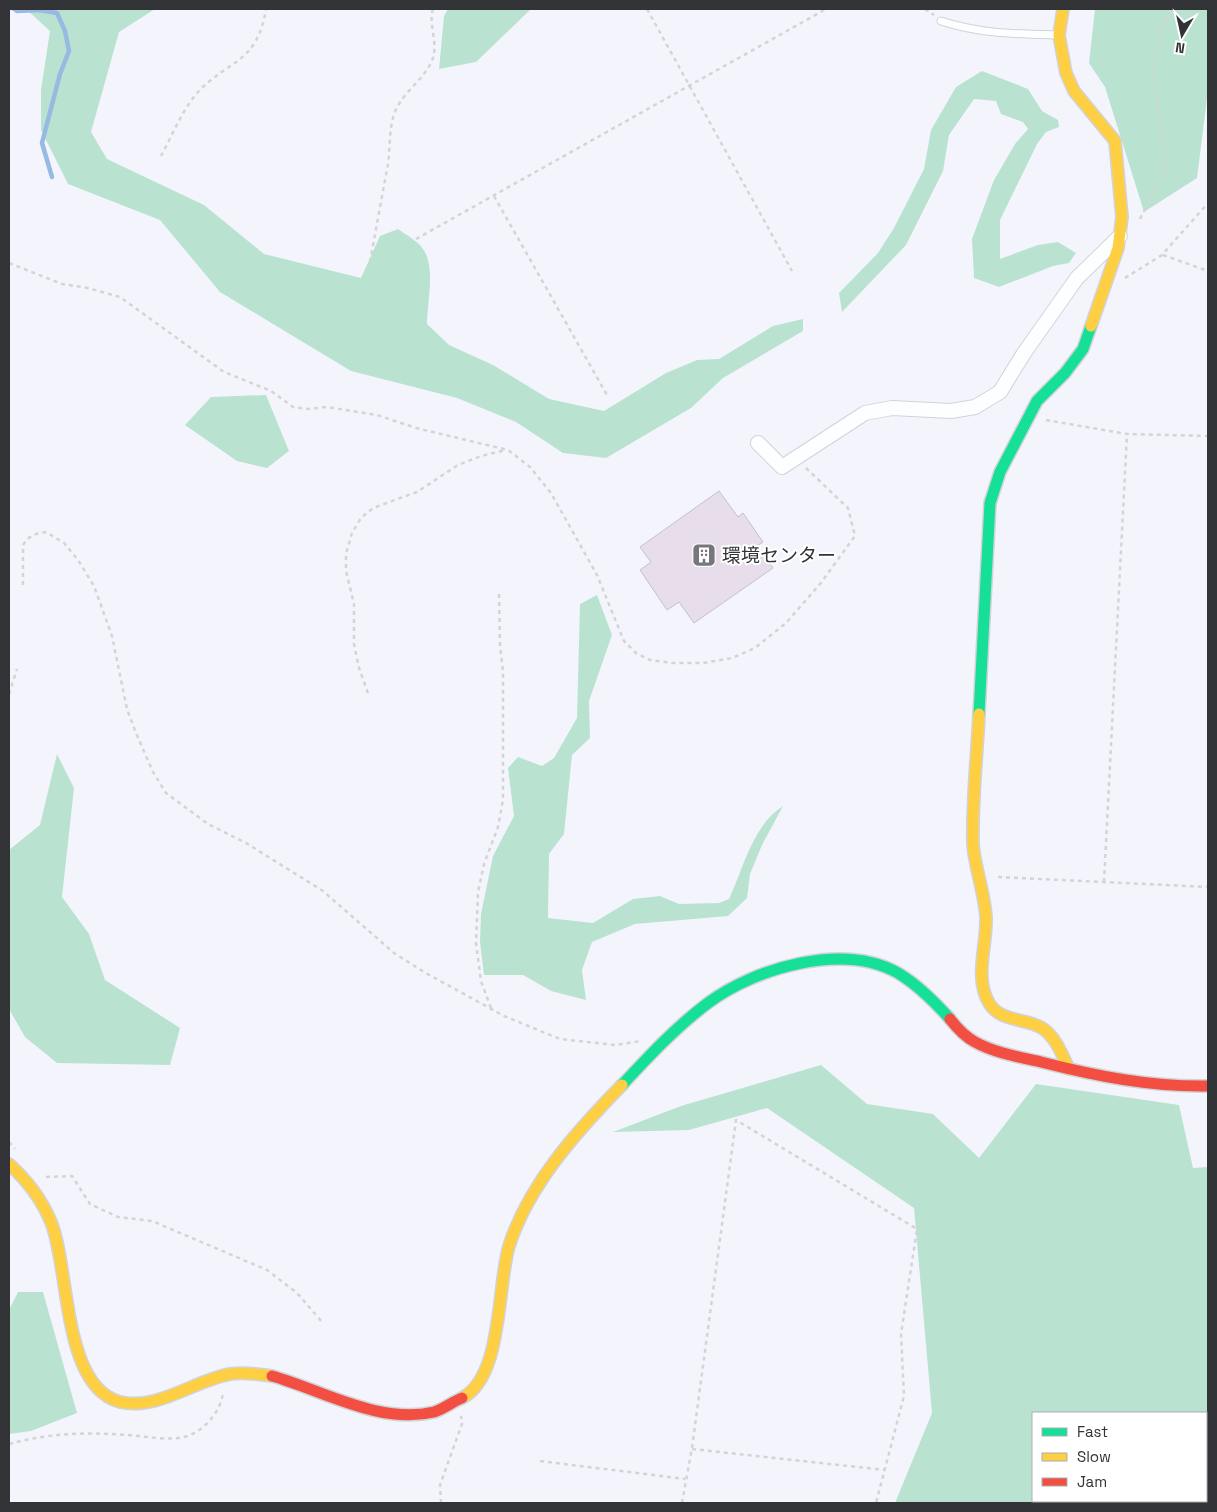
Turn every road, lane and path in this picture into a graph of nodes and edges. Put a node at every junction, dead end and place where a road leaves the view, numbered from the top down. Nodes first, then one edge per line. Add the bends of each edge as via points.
1 (266, 9) edge
2 (433, 9) edge
3 (647, 9) edge
4 (826, 9) edge
5 (1063, 9) edge
6 (1171, 9) edge
7 (941, 21) dead end
8 (1058, 35) junction
9 (689, 85) junction
10 (161, 156) dead end
11 (494, 196) junction
12 (1208, 204) edge
13 (1139, 221) dead end
14 (1120, 235) junction
15 (416, 239) dead end
16 (1162, 255) junction
17 (370, 262) dead end
18 (9, 264) edge
19 (792, 271) dead end
20 (1208, 272) edge
21 (1103, 292) junction
22 (607, 395) dead end
23 (1028, 417) junction
24 (1126, 434) junction
25 (1208, 436) edge
26 (758, 443) dead end
27 (508, 450) junction
28 (796, 458) junction
29 (23, 585) dead end
30 (499, 592) dead end
31 (17, 668) dead end
32 (368, 693) dead end
33 (9, 694) edge
34 (982, 876) junction
35 (1104, 882) junction
36 (1208, 887) edge
37 (491, 1009) junction
38 (642, 1041) dead end
39 (1068, 1069) junction
40 (1208, 1086) edge
41 (9, 1164) edge
42 (24, 1175) junction
43 (322, 1322) dead end
44 (224, 1374) junction
45 (458, 1400) junction
46 (9, 1444) edge
47 (692, 1448) junction
48 (540, 1461) dead end
49 (885, 1470) junction
50 (685, 1479) junction
51 (441, 1503) edge
52 (682, 1503) edge
53 (876, 1503) edge

1 - 10 path via 264,25 254,45 237,64 211,79 196,94
2 - 17 path via 435,41 432,58 398,103 393,118
3 - 9 path
4 - 9 path
5 - 8 street
6 - 13 path via 1160,32 1154,78 1166,168
7 - 8 lane via 1004,34
8 - 14 street via 1066,73 1074,91 1115,141 1122,216
9 - 11 path
9 - 19 path
11 - 15 path
11 - 22 path
12 - 16 path
14 - 21 street
14 - 28 street via 1077,278 1000,392 975,407 951,411 892,408 865,413
16 - 20 path
16 - 21 path
18 - 27 path via 62,284 120,297 224,372 271,391 293,407 307,410 326,407 377,415
21 - 23 street via 1083,349 1037,401
23 - 24 path
23 - 34 street via 1000,472 990,503 973,846
24 - 25 path
24 - 35 path
26 - 28 street via 782,467
27 - 28 path via 530,467 551,493 597,575 624,641 643,657 673,663 732,658 755,648 786,623 855,536 848,508
27 - 32 path via 458,465 417,492 373,508 361,518 352,533 346,554 346,571 354,604 358,668
29 - 37 path via 23,546 27,539 46,532 64,543 94,586 112,636 128,709 153,772 166,793 208,824 246,843 323,891 402,958
30 - 37 path via 504,800 478,892 476,943 481,981
31 - 33 path
34 - 35 path
34 - 39 street via 986,919 982,967 984,996 990,1008 998,1013 1044,1029 1056,1044
35 - 36 path
37 - 38 path via 560,1040 615,1045
39 - 40 street via 1114,1080 1182,1088
39 - 45 street via 1006,1054 966,1037 910,980 880,965 847,960 803,963 760,974 732,987 669,1036 562,1150 528,1205 508,1250 498,1331 488,1361 473,1392
41 - 42 street
42 - 43 path via 72,1176 90,1204 104,1211 118,1217 152,1221 267,1270 297,1293
42 - 44 street via 51,1220 82,1367 95,1386 109,1398 152,1402
44 - 45 street via 261,1374 330,1393 368,1410 404,1414 437,1411
44 - 46 path via 223,1396 212,1419 182,1438 72,1432
45 - 51 path via 462,1424 440,1485
47 - 49 path
47 - 49 path via 736,1120 917,1229 901,1334 904,1396
47 - 50 path
48 - 50 path
49 - 53 path
50 - 52 path

